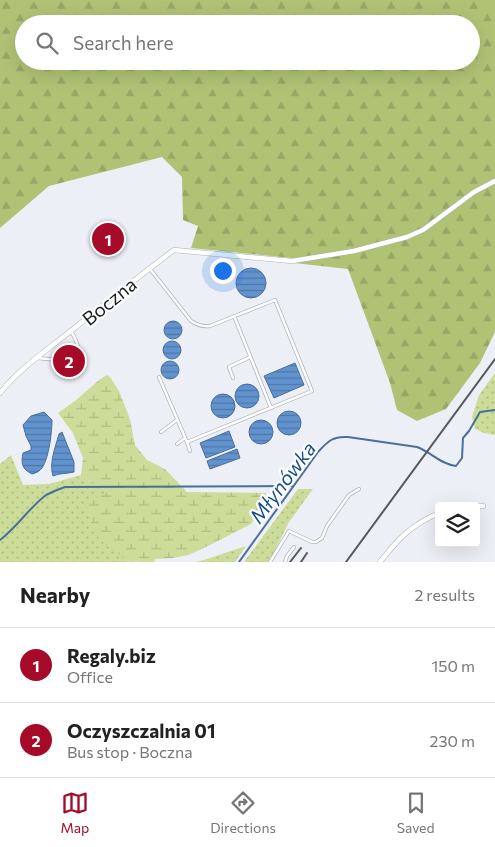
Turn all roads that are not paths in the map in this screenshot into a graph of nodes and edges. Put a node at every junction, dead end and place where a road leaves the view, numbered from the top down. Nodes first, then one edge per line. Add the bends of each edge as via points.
1 (495, 181) edge
2 (149, 268) junction
3 (234, 316) junction
4 (70, 331) junction
5 (36, 358) junction
6 (250, 358) junction
7 (159, 377) dead end
8 (233, 378) dead end
9 (0, 393) edge
10 (271, 408) junction
11 (178, 420) junction
12 (161, 432) dead end
13 (186, 440) junction
14 (176, 444) dead end
15 (190, 451) dead end
16 (359, 489) dead end
17 (435, 515) edge
18 (294, 547) dead end
19 (270, 562) edge
20 (285, 562) edge
21 (380, 562) edge

1 - 2 street, Boczna via 474,192 423,230 354,251 292,261 174,250
2 - 3 lane via 197,325 210,326
2 - 4 street, Boczna
3 - 6 lane
3 - 10 lane via 275,300 312,391
4 - 5 street, Boczna
4 - 5 lane via 78,348 70,362
5 - 9 street, Boczna
6 - 8 lane via 229,367
6 - 10 lane
7 - 11 lane
10 - 13 lane
11 - 12 lane
11 - 13 lane
13 - 14 lane
13 - 15 lane
16 - 19 lane via 349,495 322,538 312,542 289,531
17 - 21 street via 406,533
18 - 20 lane

